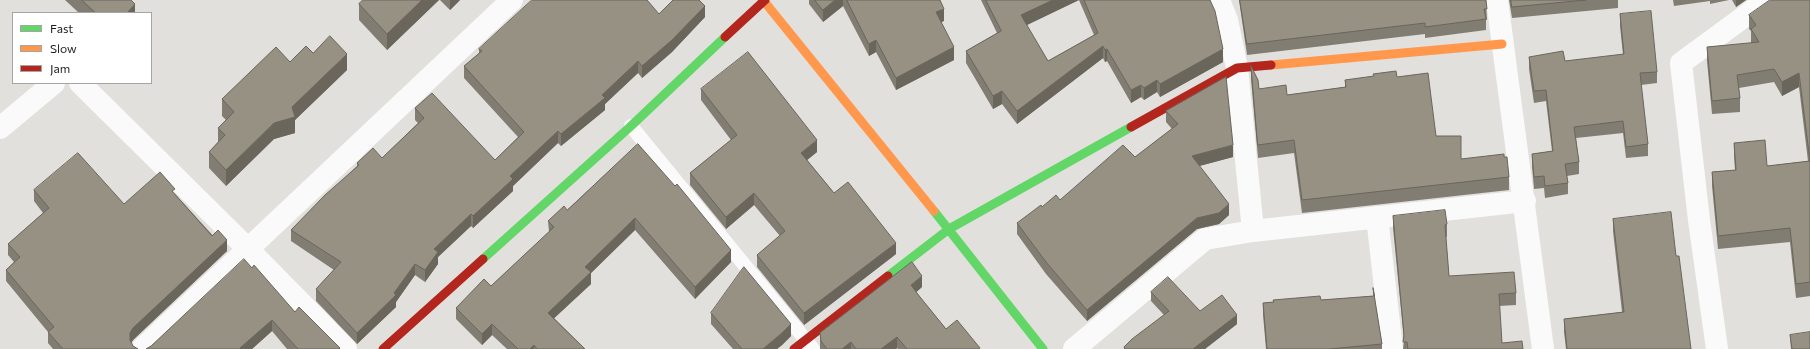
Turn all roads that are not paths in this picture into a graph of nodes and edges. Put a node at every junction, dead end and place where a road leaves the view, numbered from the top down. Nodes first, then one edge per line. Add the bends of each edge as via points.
1 (512, 0) edge
2 (765, 0) edge
3 (1219, 0) edge
4 (1498, 0) edge
5 (1767, 0) edge
6 (1502, 44) junction
7 (1237, 68) junction
8 (53, 84) edge
9 (81, 84) edge
10 (631, 126) junction
11 (0, 128) edge
12 (1525, 201) junction
13 (1377, 217) junction
14 (949, 229) junction
15 (1253, 231) junction
16 (248, 249) junction
17 (809, 344) edge
18 (142, 349) edge
19 (346, 349) edge
20 (383, 349) edge
21 (794, 349) edge
22 (1043, 349) edge
23 (1074, 349) edge
24 (1392, 349) edge
25 (1544, 349) edge
26 (1718, 349) edge

1 - 16 street
2 - 10 street
2 - 14 street
3 - 7 street via 1227,20
4 - 6 street
5 - 26 street via 1681,63 1699,220
6 - 7 street
6 - 12 street
7 - 14 street
7 - 15 street
8 - 11 street
9 - 16 street
10 - 17 lane
10 - 20 street
12 - 13 street
12 - 25 street
13 - 15 street
13 - 24 street
14 - 17 street
14 - 22 street
15 - 23 street via 1205,240
16 - 18 street
16 - 19 street
17 - 21 street

